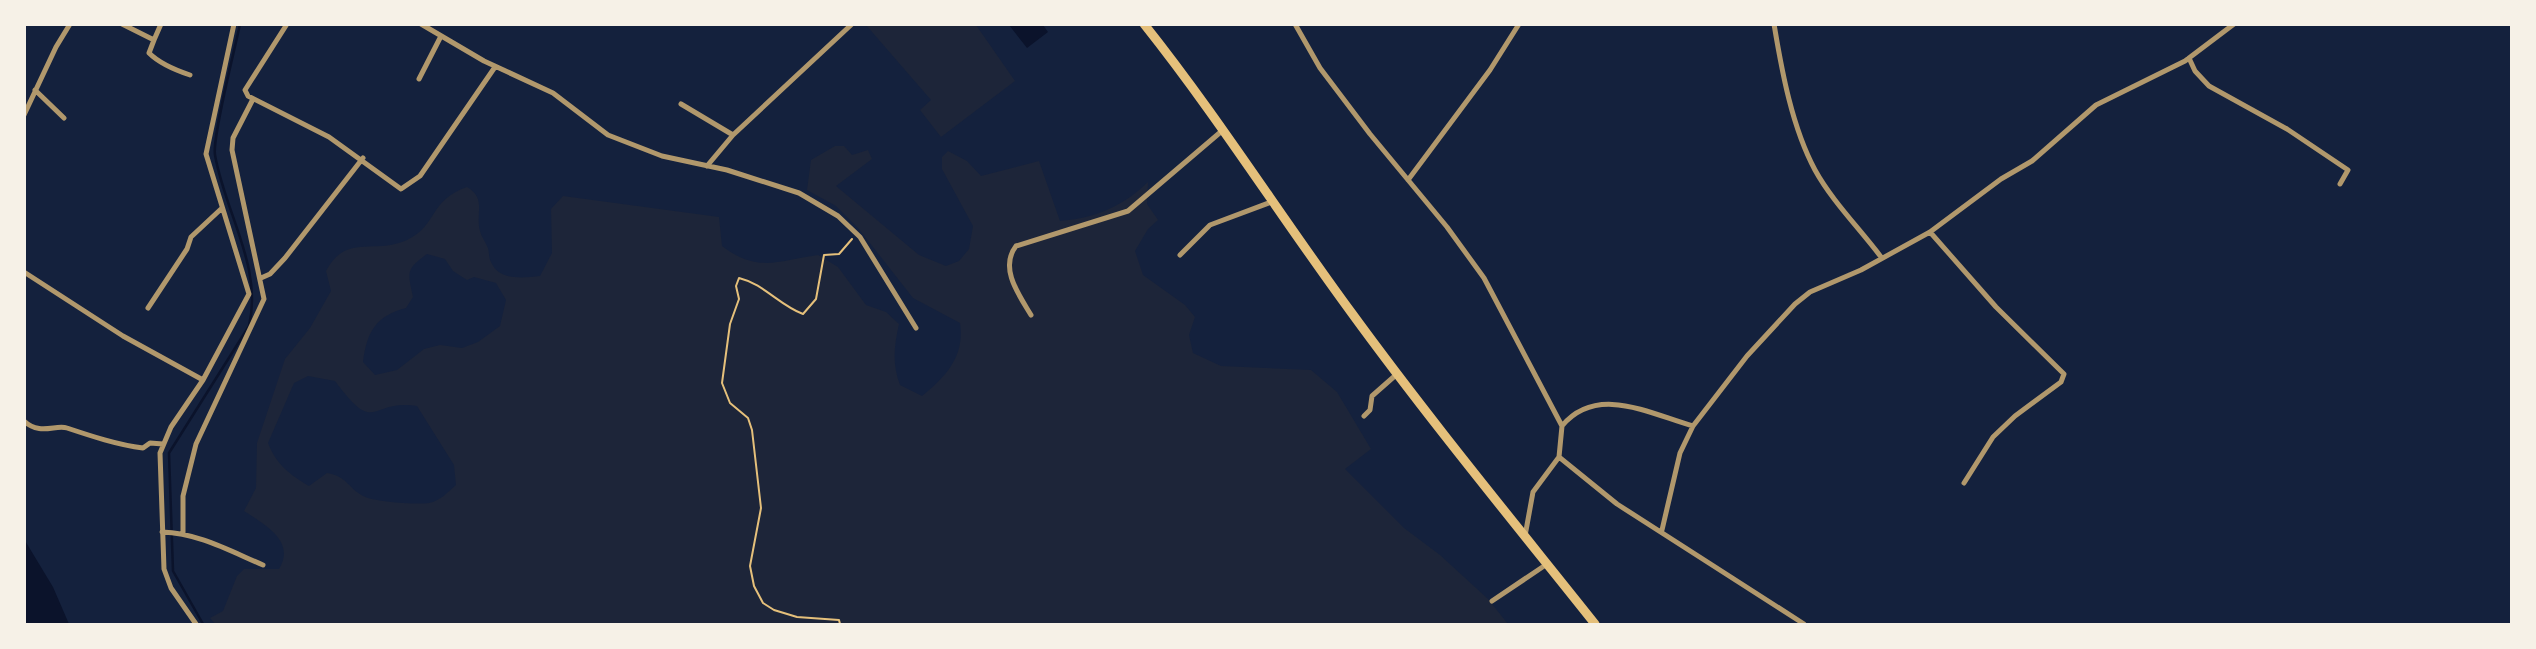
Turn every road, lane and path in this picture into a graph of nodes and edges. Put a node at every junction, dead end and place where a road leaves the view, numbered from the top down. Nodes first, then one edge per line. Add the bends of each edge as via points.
1 (70, 24) edge
2 (122, 24) edge
3 (161, 24) edge
4 (234, 24) edge
5 (287, 24) edge
6 (421, 24) edge
7 (852, 24) edge
8 (1144, 24) edge
9 (1295, 24) edge
10 (1519, 24) edge
11 (1774, 24) edge
12 (2234, 24) edge
13 (440, 38) junction
14 (154, 40) junction
15 (2189, 58) junction
16 (495, 67) junction
17 (190, 75) dead end
18 (419, 79) dead end
19 (36, 90) junction
20 (252, 101) junction
21 (681, 104) dead end
22 (24, 115) edge
23 (64, 118) dead end
24 (1223, 130) junction
25 (733, 135) junction
26 (363, 158) junction
27 (707, 166) junction
28 (1408, 180) junction
29 (2340, 184) dead end
30 (1274, 201) junction
31 (221, 209) junction
32 (1930, 232) junction
33 (856, 233) junction
34 (1180, 255) dead end
35 (1881, 257) junction
36 (24, 272) edge
37 (261, 278) junction
38 (148, 308) dead end
39 (1031, 315) dead end
40 (916, 328) dead end
41 (1397, 374) junction
42 (203, 380) junction
43 (1364, 416) dead end
44 (24, 421) edge
45 (1562, 426) junction
46 (1693, 426) junction
47 (163, 444) junction
48 (1559, 457) junction
49 (1964, 483) dead end
50 (1662, 530) junction
51 (164, 532) junction
52 (181, 533) junction
53 (1524, 538) junction
54 (1547, 564) junction
55 (262, 565) dead end
56 (1492, 601) dead end
57 (196, 625) edge
58 (840, 625) edge
59 (1595, 625) edge
60 (1804, 625) edge

1 - 19 street
2 - 14 street
3 - 14 street
4 - 31 street via 206,154
5 - 20 street via 245,90
6 - 13 street
7 - 25 street
8 - 24 main road
9 - 28 street via 1320,68
10 - 28 street
11 - 35 street via 1794,116 1810,158
12 - 15 street
13 - 16 street
13 - 18 street
14 - 17 street via 150,55
15 - 29 street via 2208,86 2287,129 2348,170
15 - 32 street via 2096,105 2032,161
16 - 26 street via 432,160 407,188 400,188
16 - 27 street via 553,93 608,135 662,156
19 - 22 street
19 - 23 street
20 - 26 street
20 - 37 street via 233,138 232,150
21 - 25 street
24 - 30 main road
24 - 39 street via 1128,211 1016,246 1008,266
25 - 27 street
26 - 37 street via 278,267
27 - 33 street via 799,193 838,216
28 - 45 street via 1484,278
30 - 34 street via 1210,225
30 - 41 main road
31 - 38 street via 191,237
31 - 42 street via 249,294
32 - 35 street
32 - 49 street via 1996,307 2064,373 2061,382 1993,437
33 - 40 street
33 - 58 path via 843,251 824,255 816,299 803,314 739,278 722,383 730,403 748,418 752,430 761,508 750,566 754,586 763,603 774,610 797,618 836,619
35 - 46 street via 1795,304 1746,356
36 - 42 street via 123,336
37 - 52 street via 265,291 261,307 219,393 187,476
41 - 43 street via 1372,396
41 - 53 main road
42 - 47 street
44 - 47 street via 52,430 68,428 126,446
45 - 46 street via 1587,406 1606,403
45 - 48 street
46 - 50 street via 1681,453
47 - 51 street
48 - 50 street via 1617,504
48 - 53 street via 1533,492
50 - 60 street
51 - 52 street
51 - 57 street via 168,579
52 - 55 street
53 - 54 main road
54 - 56 street
54 - 59 main road

